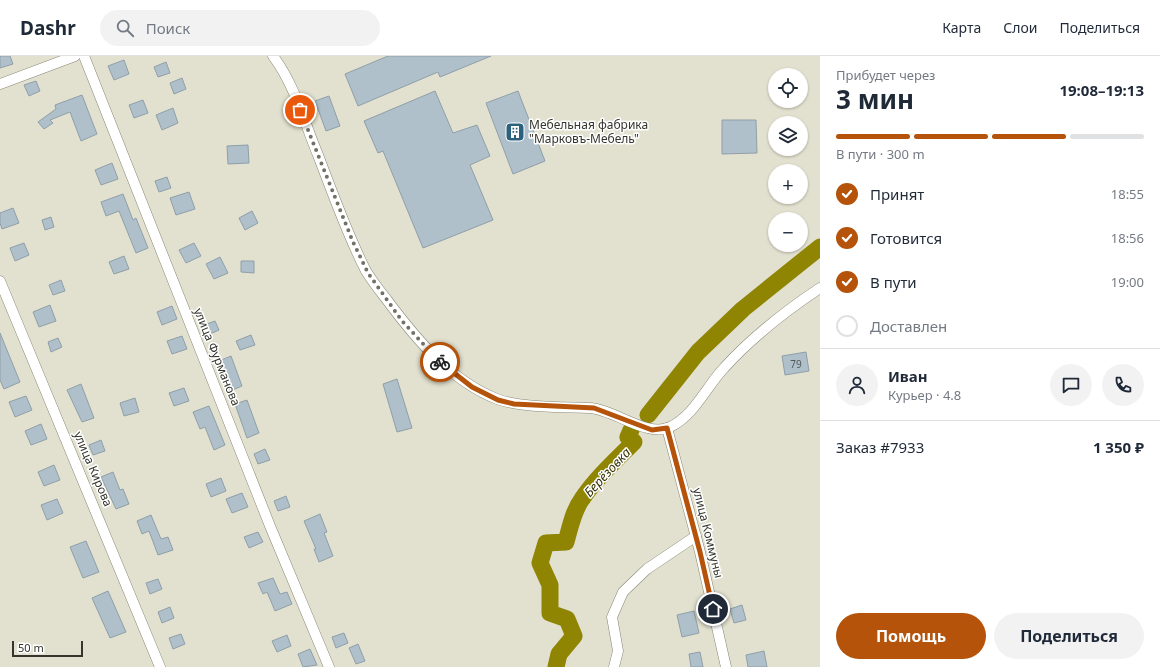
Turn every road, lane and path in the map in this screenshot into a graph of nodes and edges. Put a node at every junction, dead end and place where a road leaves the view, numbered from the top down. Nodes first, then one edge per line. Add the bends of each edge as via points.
1 (74, 56) edge
2 (84, 56) edge
3 (273, 56) edge
4 (0, 84) edge
5 (0, 281) edge
6 (820, 288) edge
7 (667, 428) junction
8 (696, 536) junction
9 (160, 667) edge
10 (329, 667) edge
11 (614, 667) edge
12 (726, 667) edge

1 - 4 street
2 - 10 street, улица Фурманова via 272,533
3 - 7 street via 290,84 350,235 368,273 402,321 442,364 472,387 498,400 514,404 594,408 652,430
5 - 9 street, улица Кирова
6 - 7 street via 756,334 709,384 688,415
7 - 8 street, улица Коммуны
8 - 11 street via 647,569 623,592 612,617 618,651
8 - 12 street, улица Коммуны

